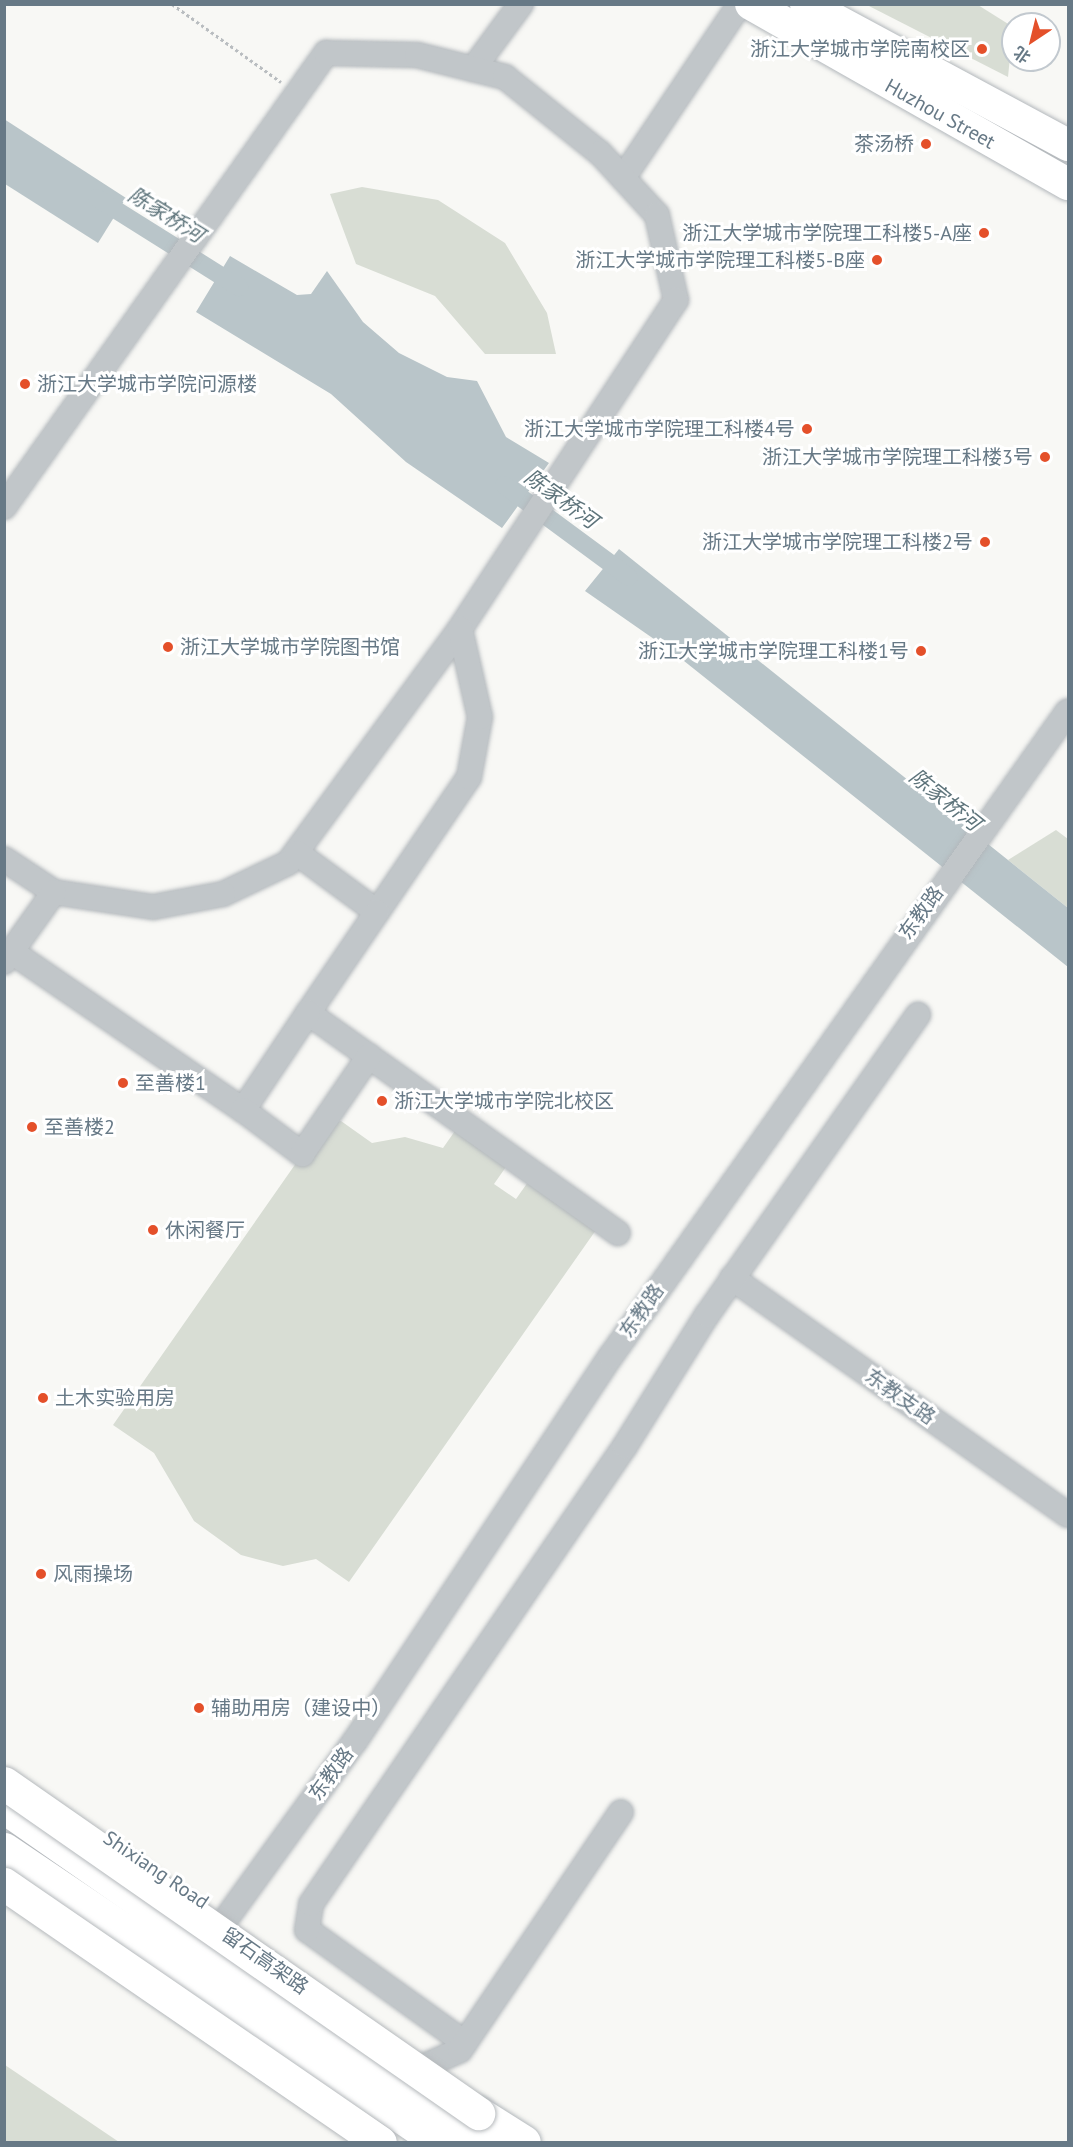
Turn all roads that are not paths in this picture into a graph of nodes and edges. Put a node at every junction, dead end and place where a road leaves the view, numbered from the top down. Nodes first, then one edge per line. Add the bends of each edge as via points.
1 (740, 4) edge
2 (751, 4) edge
3 (806, 4) edge
4 (513, 7) edge
5 (473, 69) junction
6 (1068, 145) edge
7 (623, 178) junction
8 (1068, 184) edge
9 (4, 507) edge
10 (460, 629) junction
11 (1068, 711) edge
12 (1068, 731) edge
13 (1019, 789) junction
14 (297, 853) junction
15 (4, 859) edge
16 (54, 892) junction
17 (377, 912) junction
18 (8, 957) edge
19 (308, 1013) junction
20 (918, 1015) dead end
21 (369, 1056) junction
22 (243, 1110) junction
23 (618, 1233) dead end
24 (732, 1278) junction
25 (1068, 1515) edge
26 (4, 1767) edge
27 (4, 1778) edge
28 (4, 1783) edge
29 (4, 1807) edge
30 (621, 1812) dead end
31 (4, 1849) edge
32 (4, 1870) edge
33 (4, 1884) edge
34 (4, 1901) edge
35 (230, 1922) junction
36 (200, 1941) junction
37 (237, 2005) junction
38 (465, 2043) junction
39 (427, 2065) junction
40 (447, 2132) edge
41 (374, 2138) edge
42 (485, 2142) edge
43 (524, 2142) edge
44 (542, 2142) edge

1 - 7 street
2 - 8 main road, Huzhou Street
3 - 6 main road, Huzhou Street
4 - 5 street
5 - 7 street via 505,78 600,153
5 - 9 street via 417,55 326,53
7 - 10 street via 657,215 676,300
10 - 14 street
10 - 17 street via 480,717 469,777
11 - 13 street, 东教路
12 - 13 street, 东教路
13 - 35 street, 东教路 via 917,928 364,1748
14 - 16 street via 288,863 208,898 153,907
14 - 17 street
15 - 16 street
16 - 18 street
17 - 19 street
18 - 22 street
19 - 21 street
19 - 22 street
20 - 24 street
21 - 22 street via 302,1154
21 - 23 street
24 - 25 street, 东教支路
24 - 38 street via 626,1446 311,1904 307,1930
26 - 35 main road, Shixiang Road
27 - 36 highway
28 - 43 highway, 留石高架路, bridge
29 - 36 highway, 留石高架路
30 - 38 street
31 - 37 highway, 留石高架路
32 - 37 highway via 175,1975
33 - 41 highway, bridge
34 - 41 main road via 148,1998 274,2061
35 - 39 main road, Shixiang Road
36 - 40 highway, 留石高架路
37 - 40 highway, 留石高架路
38 - 39 street
39 - 44 main road, Shixiang Road
40 - 42 highway, 留石高架路

